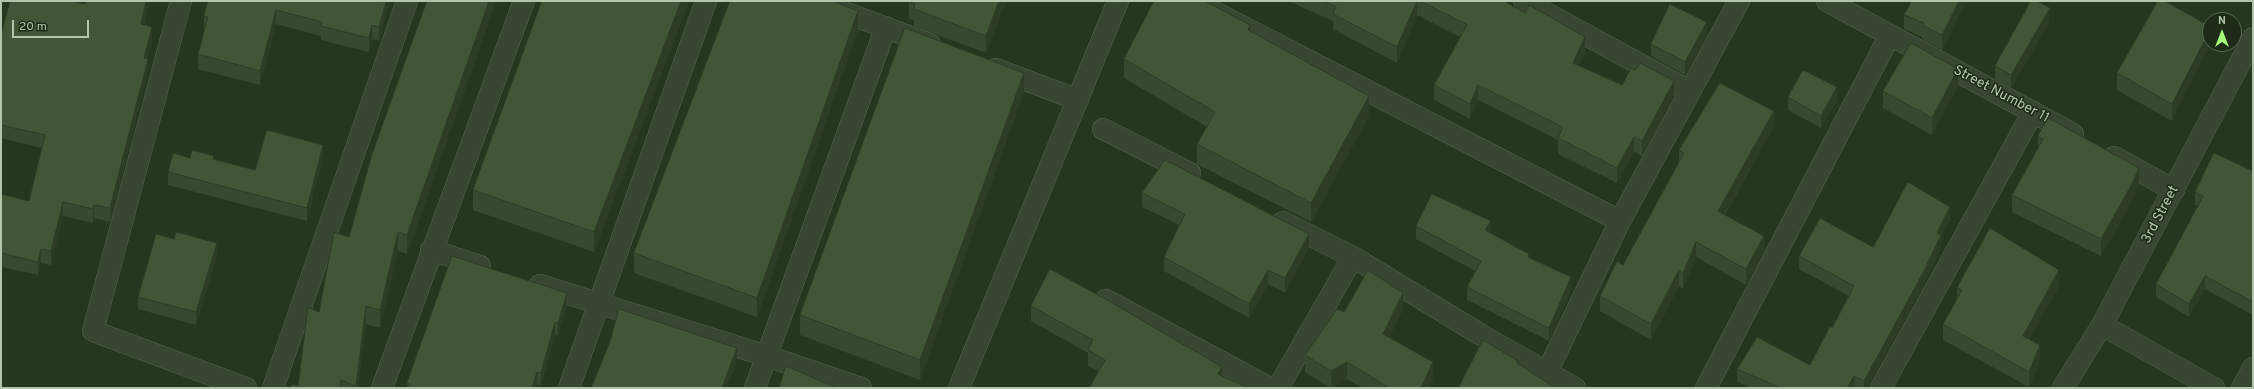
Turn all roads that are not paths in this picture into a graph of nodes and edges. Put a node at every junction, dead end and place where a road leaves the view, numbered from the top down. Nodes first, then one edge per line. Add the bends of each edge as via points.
1 (181, 1) edge
2 (406, 1) edge
3 (524, 1) edge
4 (706, 1) edge
5 (814, 1) edge
6 (1118, 1) edge
7 (1193, 1) edge
8 (1524, 1) edge
9 (1739, 1) edge
10 (1827, 1) edge
11 (886, 27) junction
12 (1890, 35) junction
13 (2245, 44) edge
14 (945, 50) edge
15 (975, 61) edge
16 (1689, 91) junction
17 (1078, 100) junction
18 (2033, 112) junction
19 (1103, 129) dead end
20 (1207, 182) edge
21 (2174, 190) junction
22 (1263, 211) edge
23 (1620, 221) junction
24 (431, 250) junction
25 (1353, 257) junction
26 (500, 272) edge
27 (523, 279) edge
28 (1089, 291) edge
29 (599, 303) junction
30 (2102, 325) junction
31 (767, 356) junction
32 (2253, 368) edge
33 (1547, 372) junction
34 (246, 388) edge
35 (273, 388) edge
36 (382, 388) edge
37 (569, 388) edge
38 (755, 388) edge
39 (861, 388) edge
40 (959, 388) edge
41 (1270, 388) edge
42 (1278, 388) edge
43 (1575, 388) edge
44 (1706, 388) edge
45 (1881, 388) edge
46 (2064, 388) edge
47 (2214, 388) edge
48 (2242, 388) edge

1 - 34 street via 93,331
2 - 35 street
3 - 24 street
4 - 29 street
5 - 11 street
6 - 17 street
7 - 23 street
8 - 16 street
9 - 16 street
10 - 12 street, Street Number 11
11 - 14 street
11 - 31 street
12 - 18 street, Street Number 11
12 - 44 street
13 - 21 street, 3rd Street
15 - 17 street
16 - 23 street
17 - 40 street
18 - 21 street, Street Number 11
18 - 45 street
19 - 20 street
21 - 30 street, 3rd Street
22 - 25 street
23 - 33 street
24 - 26 street
24 - 36 street
25 - 33 street
25 - 42 street
27 - 29 street
28 - 41 street
29 - 31 street
29 - 37 street
30 - 46 street, 3rd Street
30 - 47 street
31 - 38 street
31 - 39 street
32 - 48 street
33 - 43 street

